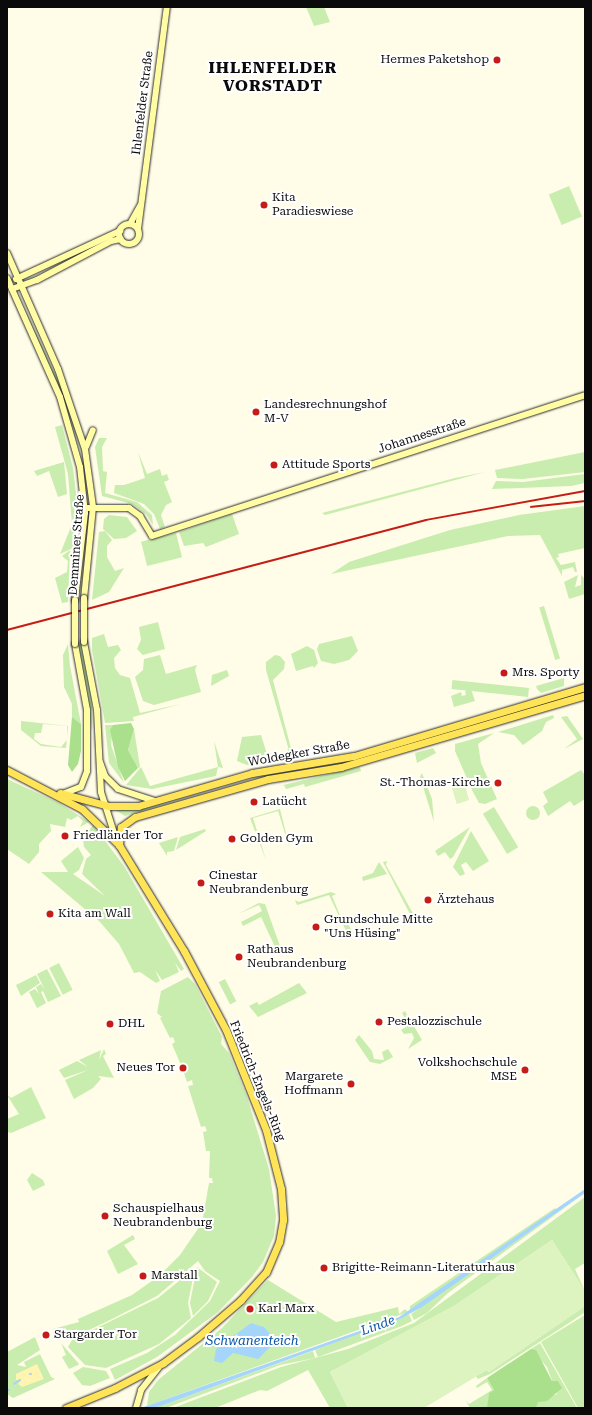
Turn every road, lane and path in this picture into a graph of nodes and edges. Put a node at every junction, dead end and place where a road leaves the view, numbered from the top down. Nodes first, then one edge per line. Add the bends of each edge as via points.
1 (167, 7) edge
2 (142, 201) junction
3 (130, 224) junction
4 (138, 229) junction
5 (120, 231) junction
6 (121, 239) junction
7 (7, 254) edge
8 (18, 278) junction
9 (8, 280) edge
10 (21, 286) junction
11 (12, 289) junction
12 (585, 395) edge
13 (93, 430) dead end
14 (85, 448) junction
15 (93, 507) junction
16 (84, 508) junction
17 (585, 687) edge
18 (585, 695) edge
19 (98, 750) junction
20 (7, 770) edge
21 (234, 779) junction
22 (236, 788) junction
23 (50, 790) junction
24 (62, 793) junction
25 (156, 801) junction
26 (103, 804) junction
27 (118, 845) junction
28 (163, 1363) junction
29 (66, 1408) edge
30 (136, 1408) edge

1 - 2 main road, Ihlenfelder Straße
2 - 3 main road, Ihlenfelder Straße
2 - 4 main road, Ihlenfelder Straße
3 - 4 main road
3 - 5 main road, Ihlenfelder Straße
4 - 6 main road, Ihlenfelder Straße via 139,236 135,242 128,244
5 - 6 main road
5 - 8 main road, Ihlenfelder Straße
6 - 10 main road via 111,241
7 - 8 main road, Demminer Straße
8 - 9 main road, Ihlenfelder Straße
8 - 10 main road, Demminer Straße
9 - 11 main road, Demminer Straße
10 - 11 main road
10 - 14 main road, Demminer Straße via 67,393
11 - 16 main road, Demminer Straße via 68,420 80,467
12 - 15 main road, Johannesstraße via 152,536 140,516 129,508
13 - 14 main road
14 - 15 main road, Demminer Straße
15 - 16 main road
15 - 19 main road, Demminer Straße, bridge via 84,598 84,642 97,710
16 - 24 main road, Demminer Straße, bridge via 75,600 75,644 87,710 87,771 80,787
17 - 21 main road, Woldegker Straße via 354,756
18 - 22 main road, Woldegker Straße via 341,767 281,776
19 - 25 main road via 105,776 115,787 127,795
19 - 26 main road, Demminer Straße
20 - 23 main road, Friedrich-Engels-Ring
21 - 22 main road
21 - 25 main road, Woldegker Straße
22 - 27 main road, Woldegker Straße via 125,822 120,830
23 - 24 main road, Friedrich-Engels-Ring
23 - 27 main road, Friedrich-Engels-Ring via 92,817
24 - 26 main road, Woldegker Straße
25 - 26 main road, Woldegker Straße via 132,806
26 - 27 main road, Friedrich-Engels-Ring
27 - 28 main road, Friedrich-Engels-Ring via 191,963 232,1043 270,1144 283,1210 280,1242 256,1284 221,1319
28 - 29 main road, Friedrich-Engels-Ring via 115,1388
28 - 30 main road via 141,1390

